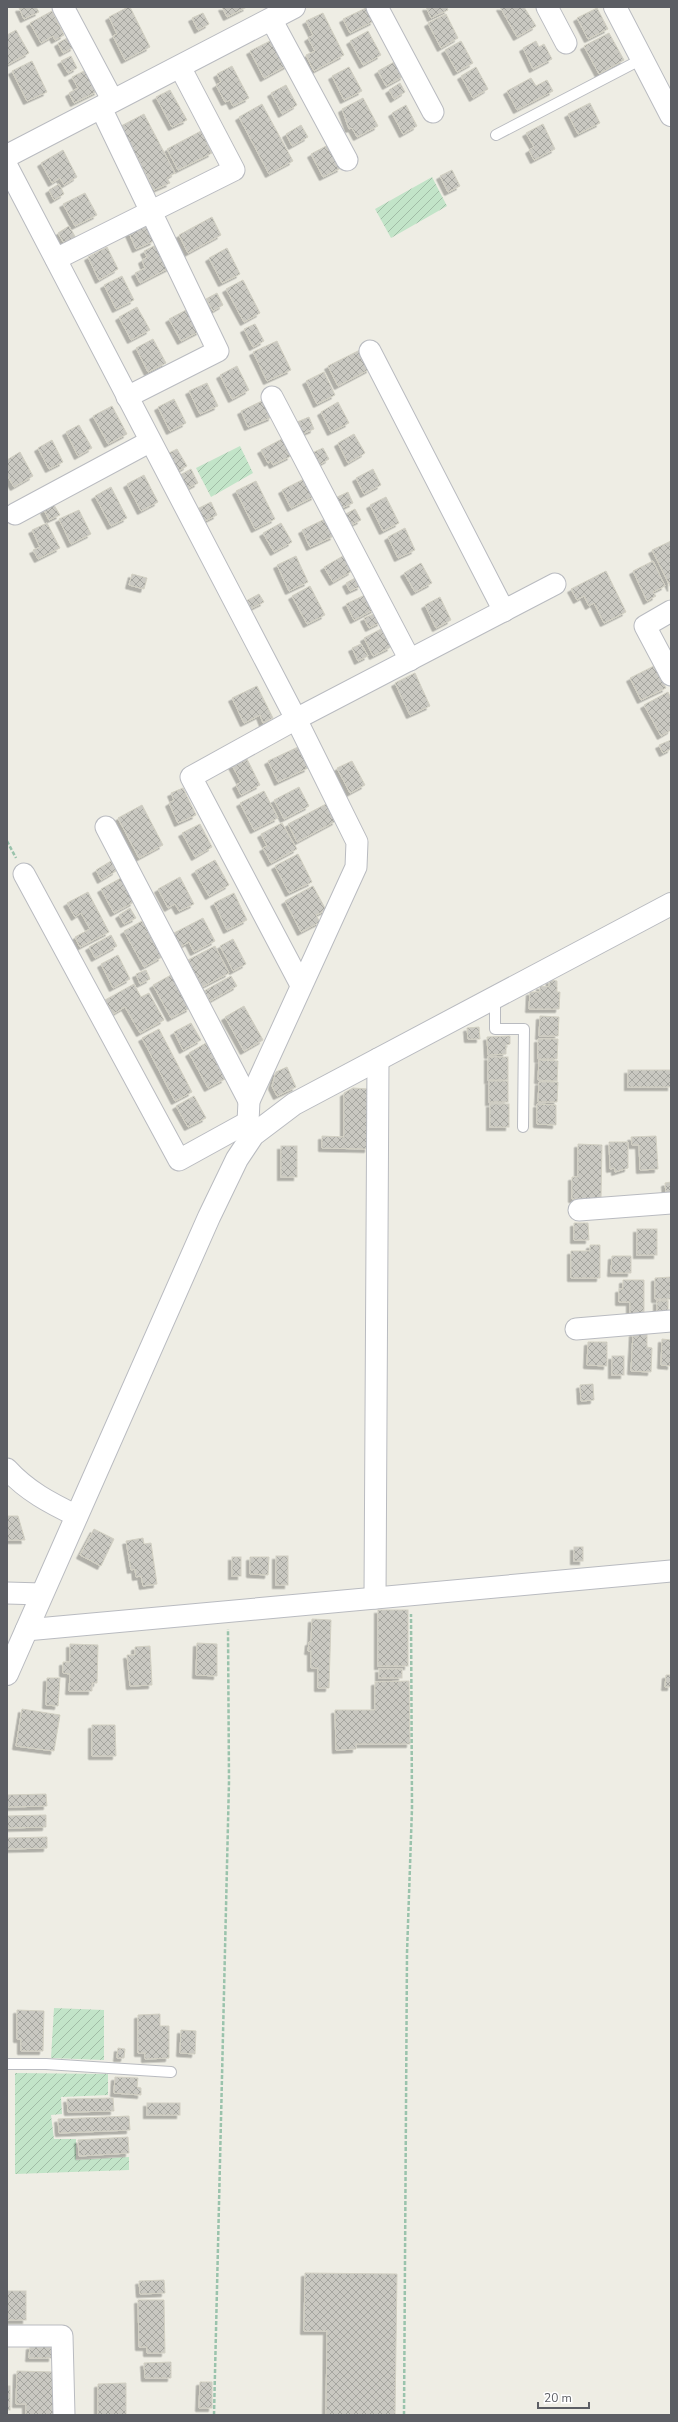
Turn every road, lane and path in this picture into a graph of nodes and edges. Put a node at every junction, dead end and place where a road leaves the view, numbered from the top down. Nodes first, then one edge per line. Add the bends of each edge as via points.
1 (63, 7) edge
2 (294, 7) edge
3 (377, 7) edge
4 (547, 7) edge
5 (615, 7) edge
6 (271, 19) junction
7 (566, 44) dead end
8 (642, 59) junction
9 (180, 67) junction
10 (107, 105) junction
11 (433, 112) dead end
12 (671, 115) edge
13 (496, 135) dead end
14 (7, 156) edge
15 (346, 160) dead end
16 (7, 166) edge
17 (153, 212) junction
18 (56, 259) junction
19 (370, 351) dead end
20 (127, 396) junction
21 (272, 397) dead end
22 (149, 442) junction
23 (15, 514) dead end
24 (555, 584) dead end
25 (504, 611) junction
26 (671, 611) edge
27 (410, 660) junction
28 (671, 675) edge
29 (296, 720) junction
30 (106, 827) dead end
31 (24, 874) dead end
32 (671, 904) edge
33 (301, 985) junction
34 (495, 997) junction
35 (378, 1059) junction
36 (249, 1101) junction
37 (523, 1127) dead end
38 (251, 1128) junction
39 (671, 1203) edge
40 (579, 1210) dead end
41 (671, 1321) edge
42 (576, 1329) dead end
43 (7, 1469) edge
44 (77, 1516) junction
45 (671, 1572) edge
46 (7, 1593) edge
47 (42, 1594) junction
48 (411, 1596) junction
49 (375, 1598) junction
50 (228, 1613) junction
51 (26, 1630) junction
52 (7, 1674) edge
53 (7, 2064) edge
54 (171, 2072) dead end
55 (7, 2336) edge
56 (64, 2415) edge
57 (214, 2415) edge
58 (404, 2415) edge

1 - 10 street
2 - 6 street
3 - 11 street
4 - 7 street
5 - 8 street
6 - 9 street
6 - 15 street
8 - 12 street
8 - 13 lane
9 - 10 street
9 - 17 street via 234,170
10 - 14 street
10 - 17 street
16 - 18 street
17 - 18 street
17 - 20 street via 218,352
18 - 20 street
19 - 25 street
20 - 22 street
21 - 27 street
22 - 23 street
22 - 29 street
24 - 25 street
25 - 27 street
26 - 28 street via 645,626
27 - 29 street
29 - 33 street via 357,842 356,867
29 - 33 street via 191,777
30 - 36 street
31 - 38 street via 179,1160
32 - 34 street
33 - 36 street
34 - 35 street
34 - 37 lane via 495,1029 524,1029
35 - 38 street
35 - 49 street
36 - 38 street
38 - 44 street
39 - 40 street
41 - 42 street
43 - 44 street via 20,1483 42,1499
44 - 47 street
45 - 48 street
46 - 47 street
47 - 51 street
48 - 49 street
48 - 58 path via 412,1808 407,1953
49 - 50 street
50 - 51 street
50 - 57 path via 229,1781
51 - 52 street
53 - 54 lane
55 - 56 street via 62,2336

